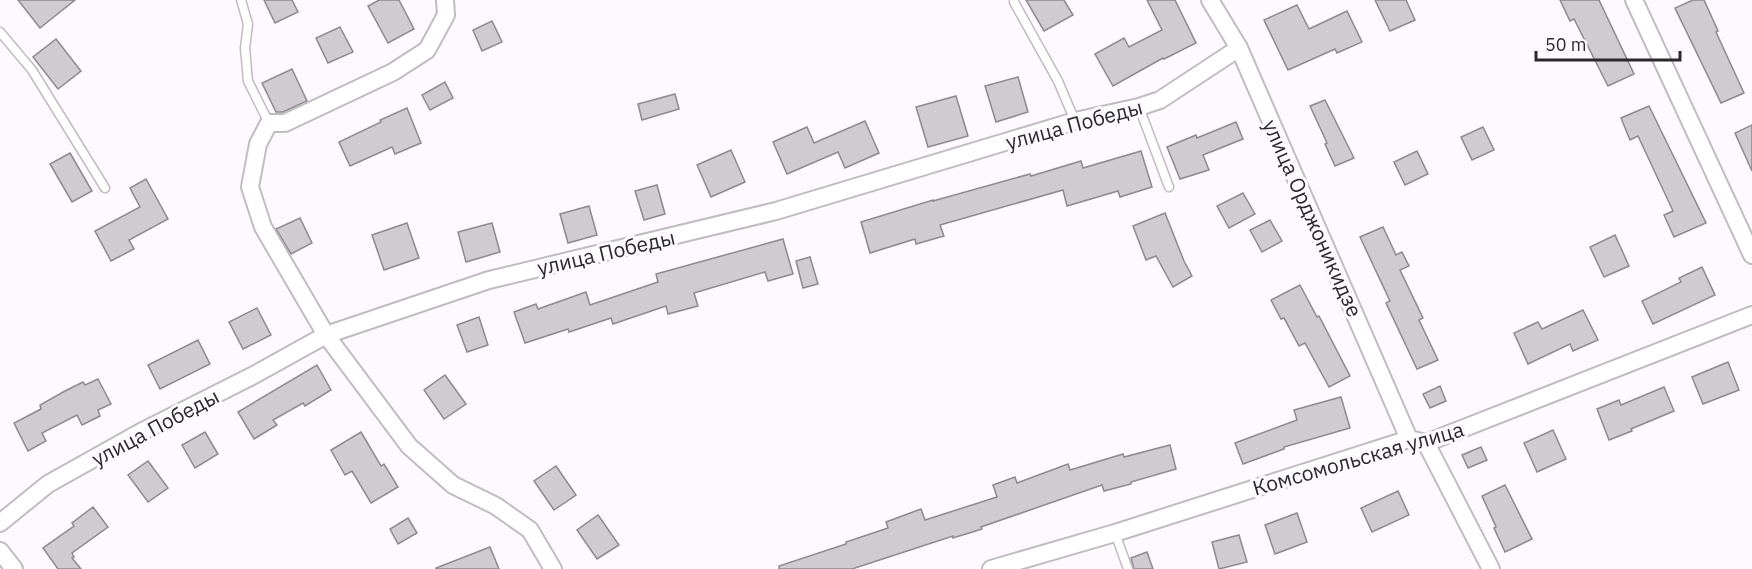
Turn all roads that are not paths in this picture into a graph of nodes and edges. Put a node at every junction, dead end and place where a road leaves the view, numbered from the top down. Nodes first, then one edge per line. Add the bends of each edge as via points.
1 (241, 0) edge
2 (445, 0) edge
3 (1210, 0) edge
4 (1634, 0) edge
5 (1014, 2) dead end
6 (0, 32) edge
7 (1239, 48) junction
8 (1139, 106) junction
9 (1075, 121) junction
10 (269, 123) junction
11 (1169, 187) dead end
12 (105, 188) dead end
13 (1752, 255) edge
14 (1752, 315) edge
15 (326, 335) junction
16 (1418, 441) junction
17 (0, 523) edge
18 (1115, 533) junction
19 (0, 551) edge
20 (14, 569) edge
21 (553, 569) edge
22 (991, 569) edge
23 (1128, 569) edge
24 (1491, 569) edge

1 - 10 lane via 248,24 248,81
2 - 10 street via 446,15 428,50 393,72 285,123
3 - 7 street, улица Орджоникидзе
4 - 13 street
5 - 9 lane via 1058,81
6 - 12 lane via 32,70
7 - 8 street, улица Победы via 1160,100
7 - 16 street, улица Орджоникидзе
8 - 9 street, улица Победы
8 - 11 lane
9 - 15 street, улица Победы via 776,211 489,280
10 - 15 street via 258,144 250,187 263,227
14 - 16 street, Комсомольская улица
15 - 17 street, улица Победы via 48,484
15 - 21 street via 409,446 453,485 496,506 530,530
16 - 18 street, Комсомольская улица
16 - 24 street, улица Орджоникидзе
18 - 22 street, Комсомольская улица
18 - 23 lane
19 - 20 street

